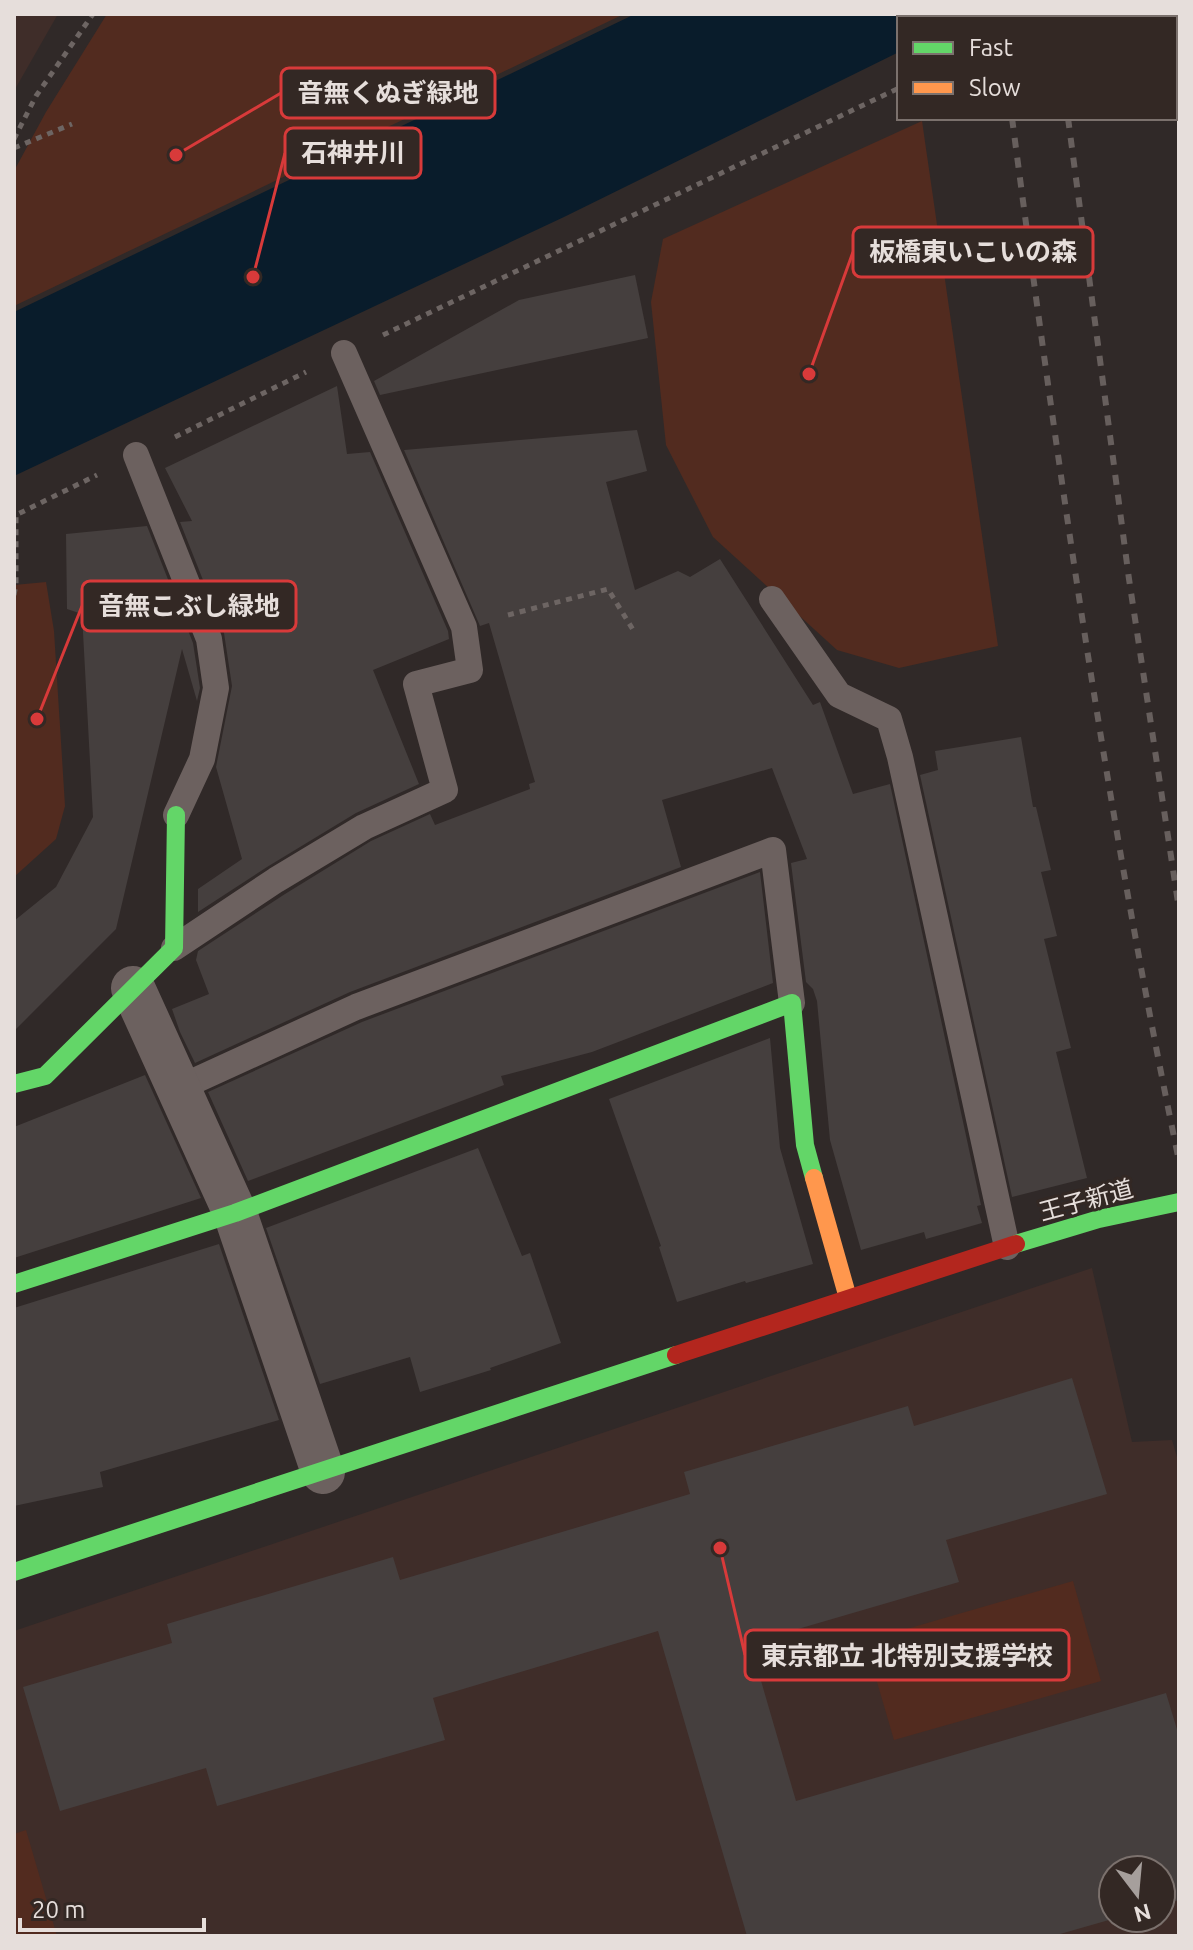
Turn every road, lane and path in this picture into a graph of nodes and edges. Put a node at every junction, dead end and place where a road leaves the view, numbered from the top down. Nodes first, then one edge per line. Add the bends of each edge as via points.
1 (93, 14) edge
2 (897, 89) edge
3 (72, 124) dead end
4 (14, 139) edge
5 (14, 148) edge
6 (344, 353) junction
7 (136, 455) junction
8 (15, 515) edge
9 (14, 595) edge
10 (772, 599) dead end
11 (464, 627) junction
12 (635, 633) dead end
13 (176, 815) joint
14 (174, 948) junction
15 (133, 988) junction
16 (792, 1003) junction
17 (14, 1084) edge
18 (179, 1088) junction
19 (1179, 1202) edge
20 (235, 1213) junction
21 (1007, 1247) junction
22 (14, 1284) edge
23 (848, 1298) junction
24 (323, 1472) junction
25 (14, 1572) edge

1 - 4 path via 36,96
2 - 6 path
3 - 5 path
6 - 7 path
6 - 11 lane
7 - 8 path
7 - 13 lane via 209,639 216,688 202,759
8 - 9 path
10 - 21 lane via 839,695 889,719
11 - 12 path via 608,589
11 - 14 lane via 470,670 416,684 445,790 364,827
13 - 14 street
14 - 15 street
15 - 17 street via 45,1076
15 - 18 street
16 - 18 lane via 773,850 356,1007
16 - 20 street
16 - 23 street via 805,1145
18 - 20 street
19 - 21 street, 王子新道
20 - 22 street
20 - 24 street
21 - 23 street, 王子新道
23 - 24 street, 王子新道
24 - 25 street, 王子新道

